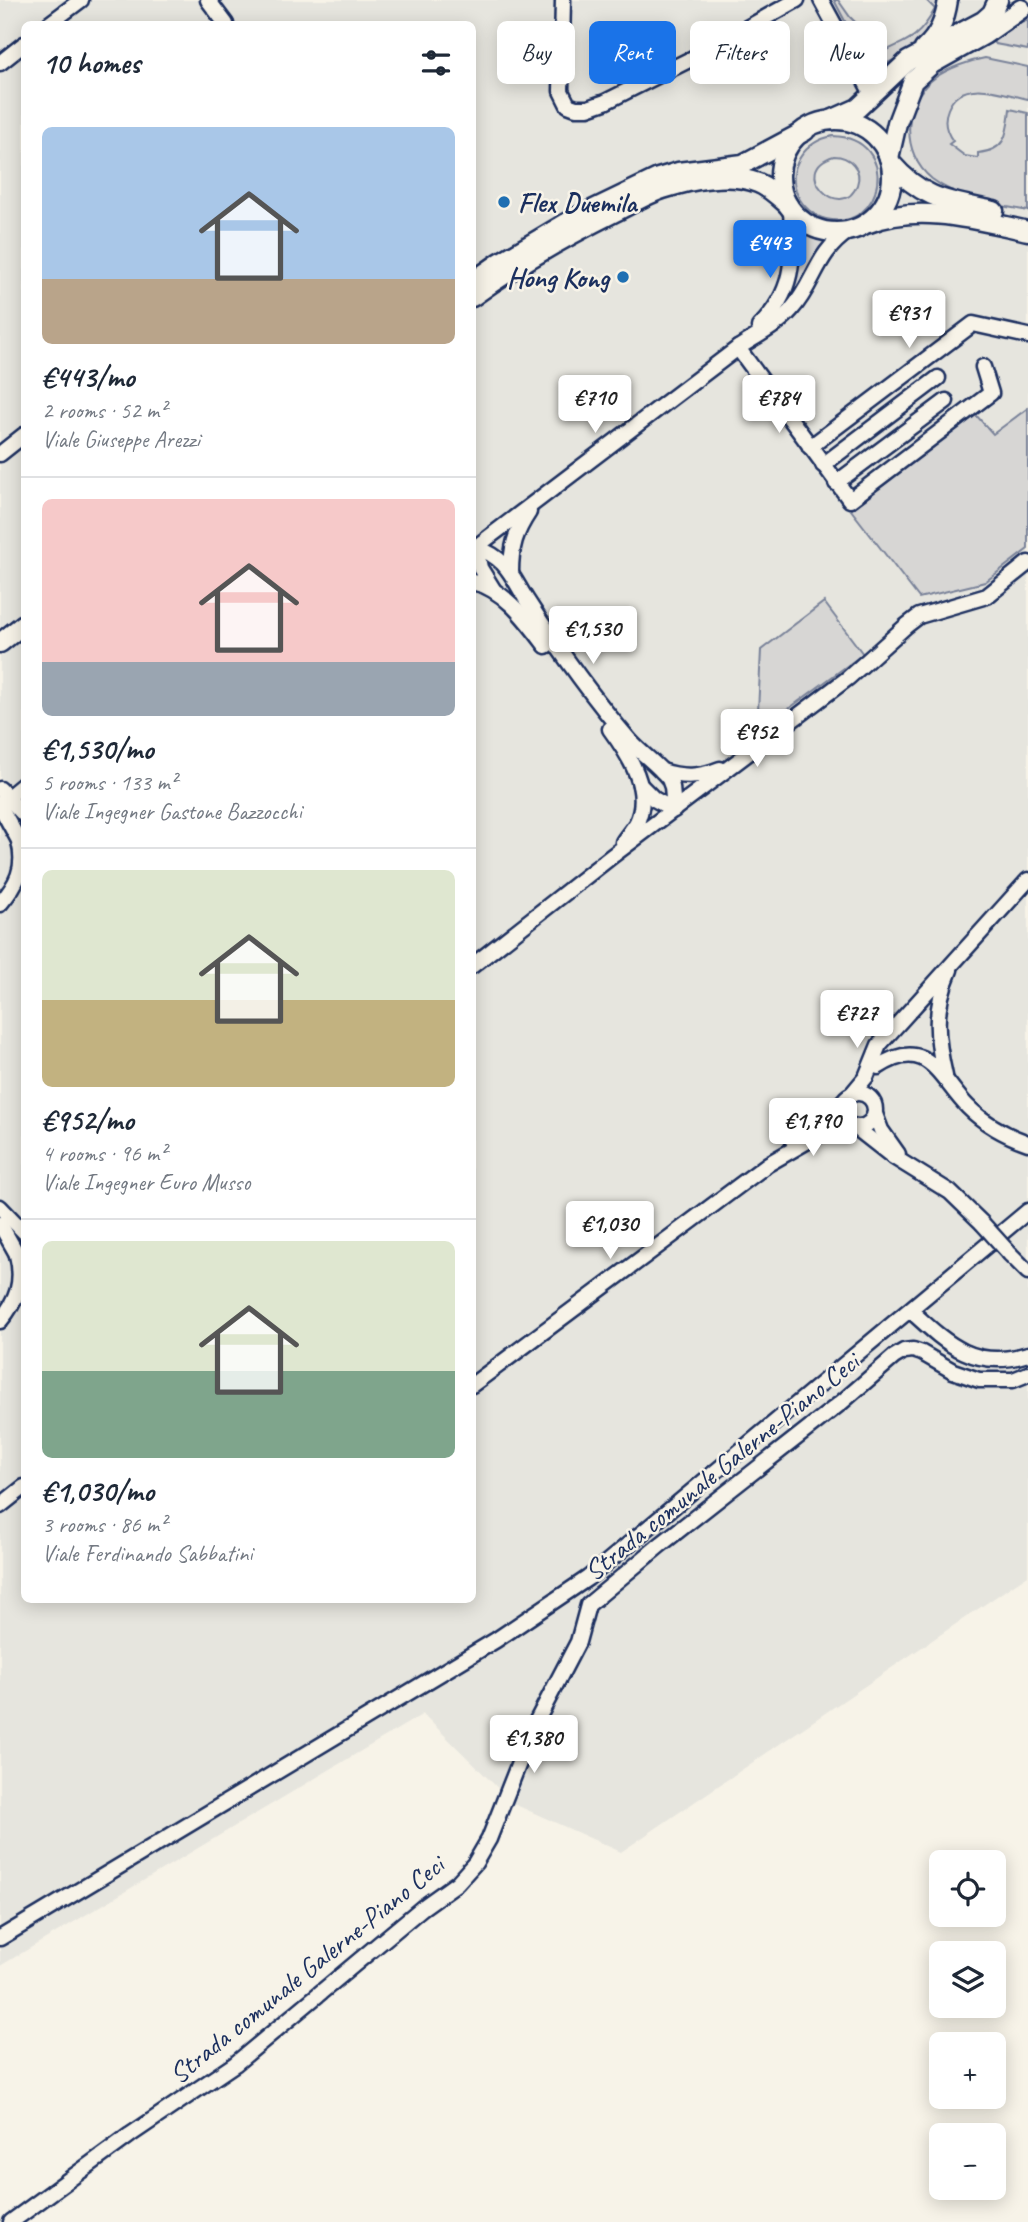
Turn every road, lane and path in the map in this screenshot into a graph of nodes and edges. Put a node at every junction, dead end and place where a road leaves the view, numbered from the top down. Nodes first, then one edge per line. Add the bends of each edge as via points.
1 (81, 0) edge
2 (208, 0) edge
3 (219, 0) edge
4 (563, 0) edge
5 (797, 0) edge
6 (821, 0) edge
7 (948, 0) edge
8 (953, 0) edge
9 (998, 0) edge
10 (1004, 0) edge
11 (1024, 8) edge
12 (53, 21) edge
13 (224, 21) edge
14 (235, 21) edge
15 (972, 27) junction
16 (21, 46) edge
17 (908, 61) junction
18 (0, 63) edge
19 (872, 94) junction
20 (824, 122) junction
21 (805, 131) junction
22 (890, 160) junction
23 (790, 207) junction
24 (1028, 219) edge
25 (854, 229) junction
26 (1028, 231) edge
27 (476, 279) edge
28 (476, 294) edge
29 (1028, 336) edge
30 (738, 348) junction
31 (930, 356) junction
32 (983, 367) dead end
33 (938, 377) junction
34 (946, 401) junction
35 (953, 422) junction
36 (21, 437) edge
37 (810, 447) junction
38 (0, 454) edge
39 (823, 464) junction
40 (836, 483) junction
41 (536, 502) junction
42 (476, 547) edge
43 (476, 550) edge
44 (476, 555) edge
45 (1028, 563) edge
46 (511, 573) junction
47 (476, 583) edge
48 (493, 589) junction
49 (21, 626) edge
50 (21, 640) edge
51 (0, 643) edge
52 (0, 657) edge
53 (737, 761) junction
54 (662, 771) junction
55 (640, 785) junction
56 (21, 786) edge
57 (2, 800) edge
58 (674, 810) junction
59 (21, 813) edge
60 (21, 843) edge
61 (612, 856) junction
62 (21, 857) edge
63 (1028, 880) edge
64 (21, 893) edge
65 (0, 907) edge
66 (954, 961) junction
67 (476, 963) edge
68 (893, 1028) junction
69 (878, 1067) junction
70 (946, 1078) junction
71 (848, 1098) junction
72 (875, 1111) junction
73 (853, 1126) junction
74 (1028, 1143) edge
75 (768, 1164) junction
76 (904, 1164) junction
77 (0, 1207) edge
78 (1028, 1211) edge
79 (0, 1224) edge
80 (21, 1229) edge
81 (21, 1262) edge
82 (1028, 1272) edge
83 (21, 1310) edge
84 (911, 1311) junction
85 (0, 1321) edge
86 (0, 1328) edge
87 (1028, 1354) edge
88 (1028, 1374) edge
89 (476, 1382) edge
90 (21, 1490) edge
91 (0, 1506) edge
92 (0, 1938) edge
93 (10, 2222) edge

1 - 12 street
2 - 13 street
3 - 14 street
4 - 5 street via 561,92 568,105 576,108 605,102
6 - 19 street
7 - 17 main road via 936,36
8 - 15 main road via 957,20
9 - 15 main road via 989,17
10 - 11 main road
11 - 22 main road via 932,64 913,81 900,112
15 - 17 main road
16 - 18 street
17 - 19 main road
19 - 20 main road via 846,114
20 - 21 main road
20 - 22 main road via 844,121 863,128 879,140
21 - 23 main road via 790,145 782,164 781,185
21 - 27 main road via 743,164 658,178 573,219
22 - 24 main road via 918,189 935,197
22 - 25 main road via 892,185 884,206 869,222
23 - 25 main road via 817,228
23 - 28 main road via 767,188 744,180 693,181 661,190 596,222 509,270
23 - 30 street via 791,266 783,297
25 - 26 main road via 889,217 919,214 955,216
25 - 30 street via 831,245 792,309
29 - 31 street via 973,324
30 - 37 street
30 - 41 street
31 - 33 street
31 - 37 street
32 - 35 street via 990,393
33 - 34 street
33 - 39 street
34 - 35 street
34 - 40 street
35 - 40 street via 850,500
36 - 38 street
37 - 39 street
39 - 40 street
41 - 42 street
41 - 46 street via 515,537
43 - 46 street via 498,557
44 - 48 street
45 - 53 street via 987,596 919,616 848,678
46 - 54 street via 588,689 632,743
47 - 48 street
48 - 55 street via 537,634 583,693 627,755
49 - 51 main road
50 - 52 main road
53 - 54 street via 693,777
53 - 58 street
54 - 58 street via 672,787
55 - 58 street
55 - 61 street via 642,799 635,825
56 - 57 street
57 - 59 street
57 - 60 street
58 - 61 street
61 - 67 street
62 - 65 street via 15,886
63 - 66 street
64 - 65 street
66 - 68 street
66 - 70 street via 943,985 936,1023
68 - 69 street
68 - 71 street via 879,1045 866,1077
69 - 70 street via 906,1056 922,1059
69 - 72 street
70 - 74 street via 979,1118
71 - 72 street via 866,1096
71 - 73 street via 842,1114
71 - 75 street
72 - 73 street via 867,1124
72 - 76 street via 881,1130
73 - 75 street via 827,1130
73 - 76 street
75 - 89 street
76 - 82 street, bridge via 950,1192
77 - 80 street
78 - 84 street
79 - 81 street
81 - 85 street via 20,1286
83 - 86 street
84 - 87 street via 943,1340 971,1355 995,1360
84 - 92 street via 551,1605
88 - 93 street, Strada comunale Galerne-Piano Ceci via 1013,1380 979,1380 922,1353 904,1351 660,1545 588,1605 578,1642 532,1730 489,1839 457,1883 235,2064
90 - 91 street

